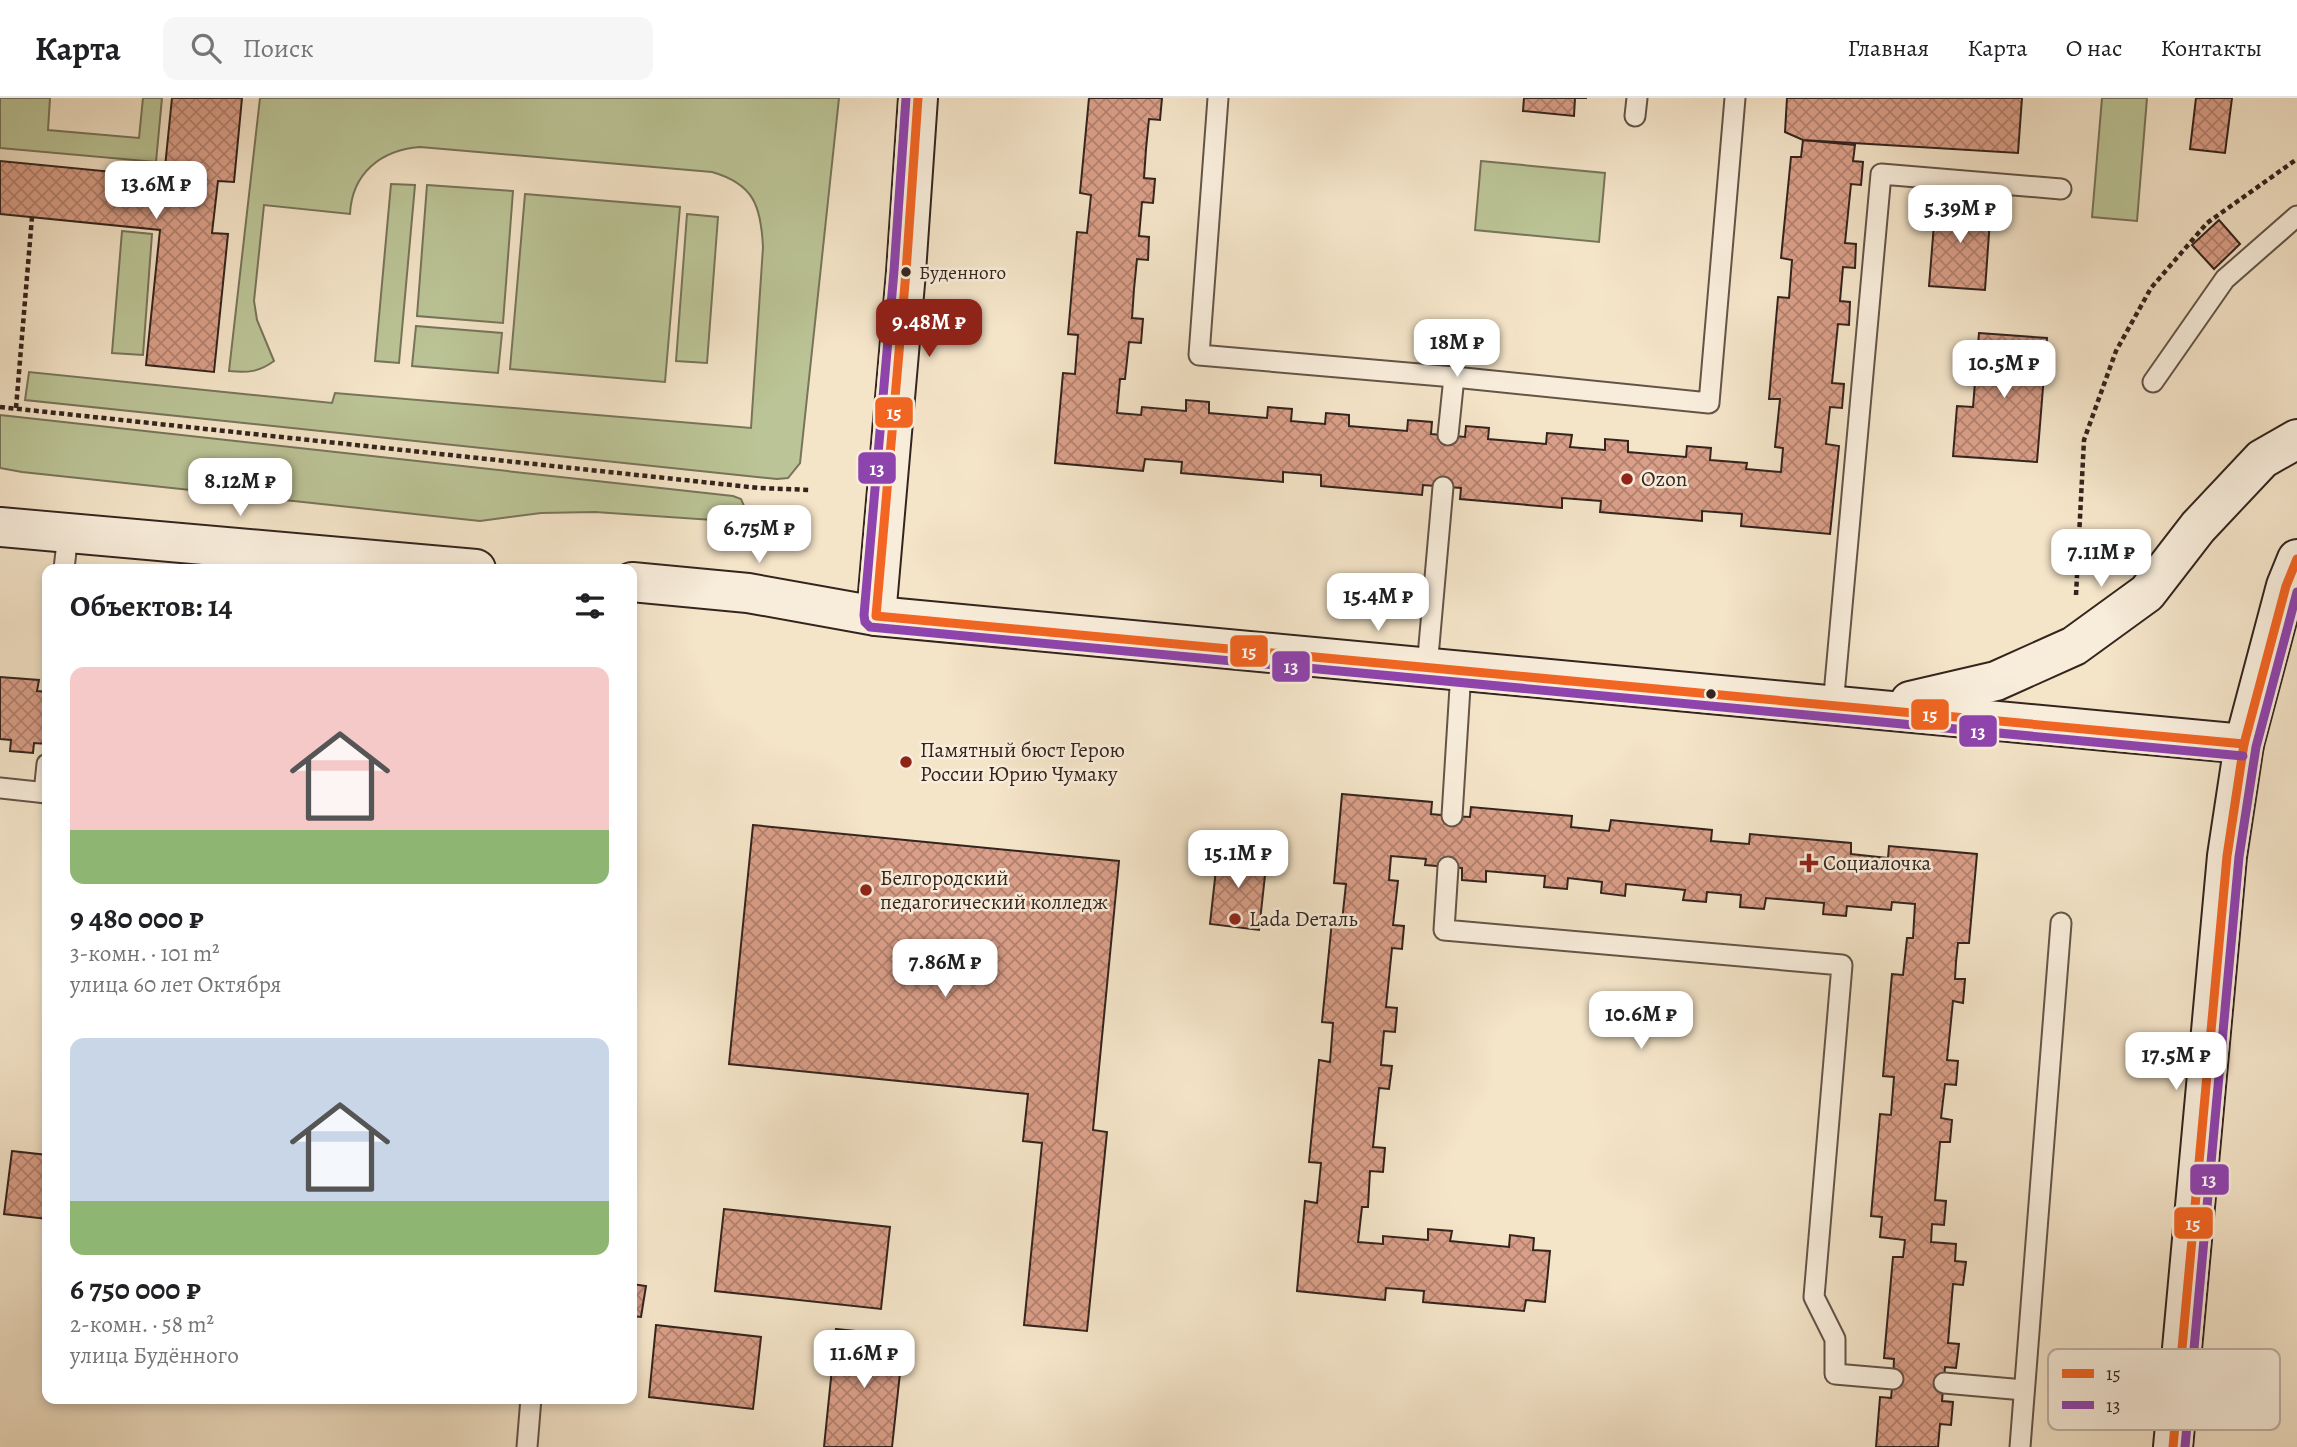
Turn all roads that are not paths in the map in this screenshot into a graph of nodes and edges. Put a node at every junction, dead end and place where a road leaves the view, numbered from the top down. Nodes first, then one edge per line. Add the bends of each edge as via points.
1 (918, 98) edge
2 (1218, 98) edge
3 (1735, 98) edge
4 (2061, 189) dead end
5 (2297, 216) edge
6 (1454, 377) junction
7 (2153, 382) dead end
8 (1448, 435) dead end
9 (2297, 439) edge
10 (1443, 486) dead end
11 (0, 527) edge
12 (66, 551) edge
13 (2297, 559) edge
14 (361, 564) edge
15 (637, 582) edge
16 (876, 616) junction
17 (1444, 669) junction
18 (1833, 706) junction
19 (1873, 710) junction
20 (2244, 744) junction
21 (0, 788) edge
22 (42, 793) edge
23 (1452, 816) dead end
24 (1448, 867) dead end
25 (2061, 923) dead end
26 (2182, 1349) edge
27 (1893, 1379) dead end
28 (1944, 1383) dead end
29 (2024, 1390) junction
30 (531, 1404) edge
31 (527, 1447) edge
32 (2020, 1447) edge

1 - 16 street
2 - 6 lane via 1199,355
3 - 6 lane via 1710,403
4 - 18 lane via 1881,174
5 - 7 lane via 2225,279
6 - 8 lane
9 - 19 street via 2262,459 2198,527 2147,593 2074,646 1996,681
10 - 17 lane
11 - 12 street
12 - 14 street
13 - 20 street
15 - 16 street via 748,593
16 - 17 street
17 - 18 street
17 - 23 lane
18 - 19 street
19 - 20 street
20 - 26 street via 2227,856
21 - 22 lane
24 - 27 lane via 1444,930 1842,965 1814,1297 1835,1339 1835,1374
25 - 29 lane
28 - 29 lane
29 - 32 lane
30 - 31 lane

